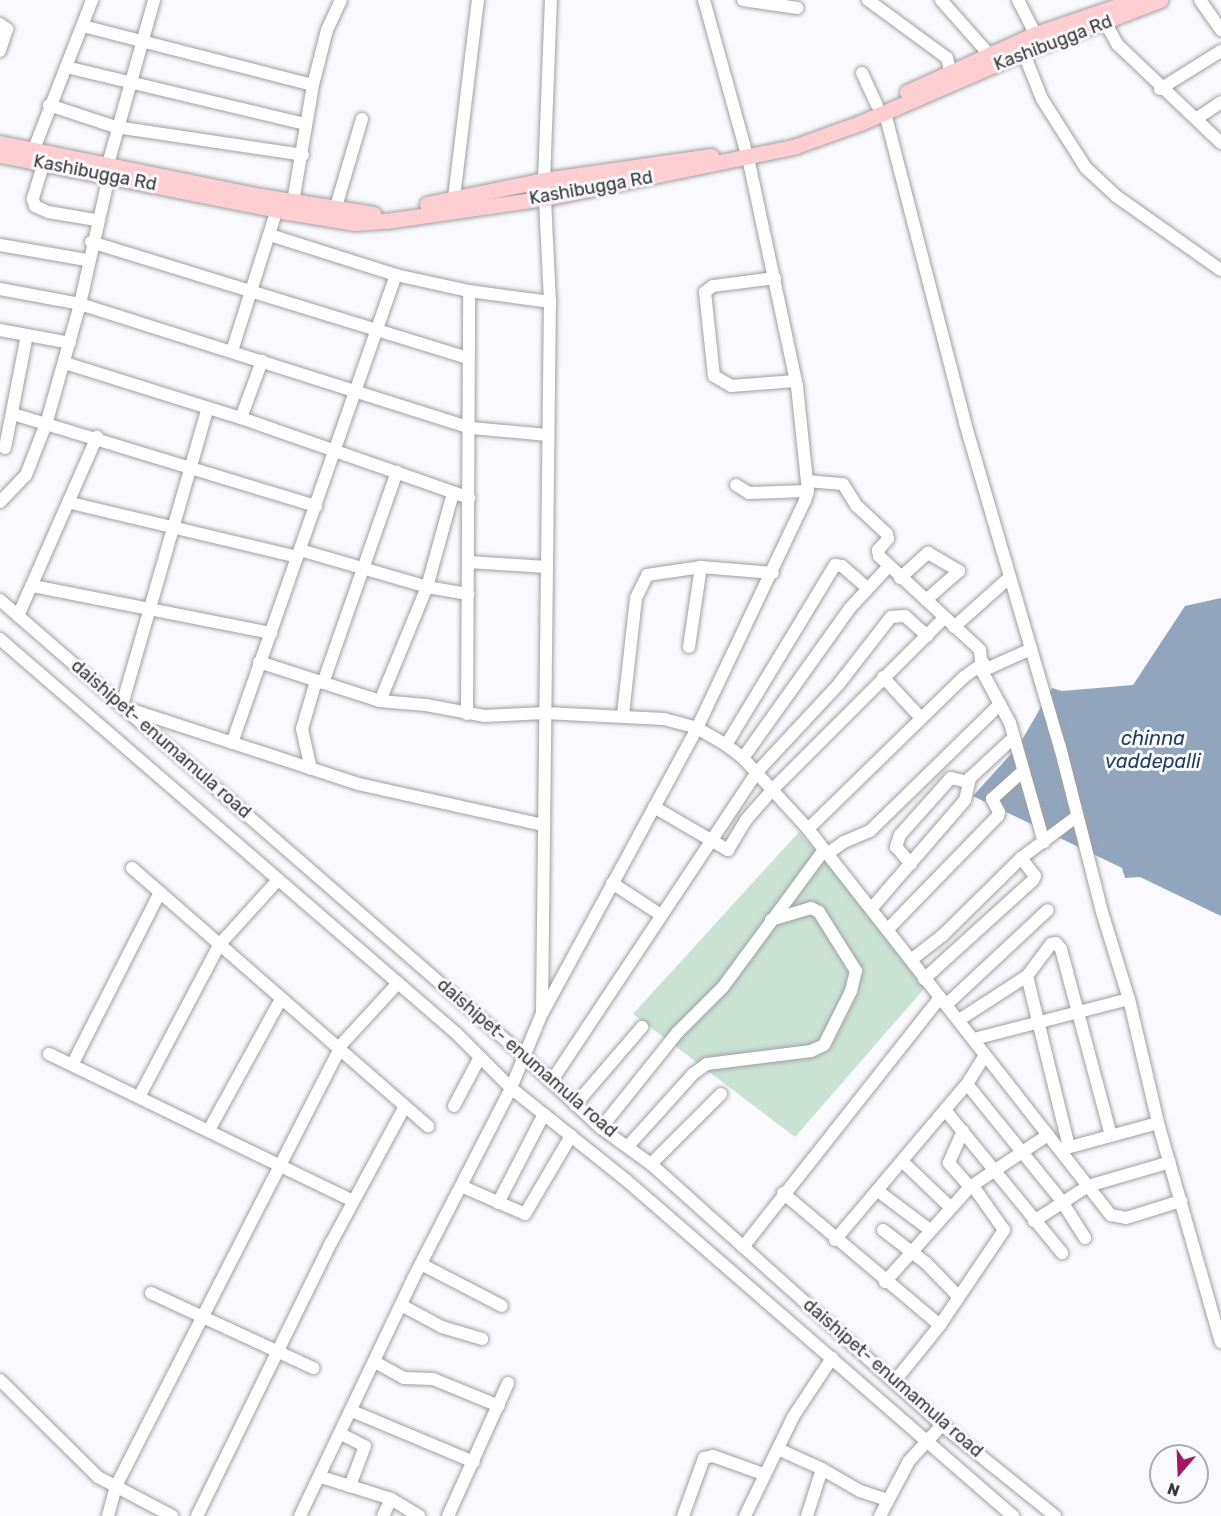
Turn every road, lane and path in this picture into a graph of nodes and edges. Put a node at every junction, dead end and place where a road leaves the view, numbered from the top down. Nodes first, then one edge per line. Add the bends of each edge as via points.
1 (92, 0) edge
2 (154, 0) edge
3 (341, 0) edge
4 (478, 0) edge
5 (551, 0) edge
6 (704, 0) edge
7 (743, 0) edge
8 (868, 0) edge
9 (941, 0) edge
10 (1018, 0) edge
11 (1135, 0) edge
12 (1160, 0) edge
13 (1200, 0) edge
14 (797, 8) dead end
15 (1102, 18) junction
16 (0, 24) edge
17 (83, 26) junction
18 (1221, 30) edge
19 (1035, 34) junction
20 (140, 43) junction
21 (1021, 47) junction
22 (0, 51) edge
23 (1221, 51) edge
24 (995, 60) junction
25 (66, 67) junction
26 (862, 73) dead end
27 (952, 77) junction
28 (128, 84) junction
29 (313, 85) junction
30 (1160, 88) junction
31 (1221, 102) edge
32 (49, 105) junction
33 (881, 109) junction
34 (362, 119) dead end
35 (1196, 119) junction
36 (305, 124) junction
37 (116, 127) junction
38 (0, 143) edge
39 (1221, 143) edge
40 (34, 149) junction
41 (746, 153) junction
42 (0, 155) edge
43 (303, 155) junction
44 (44, 162) junction
45 (108, 170) junction
46 (544, 180) junction
47 (546, 198) junction
48 (293, 202) junction
49 (453, 205) junction
50 (277, 209) junction
51 (335, 210) junction
52 (96, 220) junction
53 (270, 235) junction
54 (91, 242) junction
55 (0, 245) edge
56 (87, 260) junction
57 (1221, 270) edge
58 (396, 275) junction
59 (775, 278) junction
60 (0, 289) edge
61 (252, 291) junction
62 (469, 291) junction
63 (550, 302) junction
64 (80, 304) junction
65 (0, 330) edge
66 (376, 332) junction
67 (27, 335) junction
68 (70, 343) junction
69 (232, 351) junction
70 (469, 358) junction
71 (262, 361) junction
72 (65, 363) junction
73 (796, 381) junction
74 (354, 392) junction
75 (208, 408) junction
76 (13, 414) junction
77 (241, 418) junction
78 (47, 422) junction
79 (471, 428) junction
80 (548, 435) junction
81 (97, 437) junction
82 (5, 448) dead end
83 (336, 452) junction
84 (191, 468) junction
85 (397, 472) junction
86 (736, 485) dead end
87 (807, 486) junction
88 (453, 493) junction
89 (469, 498) junction
90 (0, 502) edge
91 (71, 503) junction
92 (316, 506) junction
93 (172, 530) junction
94 (299, 554) junction
95 (468, 562) junction
96 (889, 566) junction
97 (547, 567) junction
98 (701, 567) junction
99 (362, 568) junction
100 (773, 573) junction
101 (1010, 577) junction
102 (900, 578) junction
103 (33, 586) junction
104 (427, 587) junction
105 (866, 587) junction
106 (468, 594) junction
107 (0, 600) edge
108 (926, 600) junction
109 (149, 612) junction
110 (18, 616) junction
111 (944, 618) junction
112 (954, 627) junction
113 (271, 633) junction
114 (927, 636) junction
115 (0, 639) edge
116 (690, 646) dead end
117 (1031, 649) junction
118 (260, 662) junction
119 (983, 667) junction
120 (883, 677) junction
121 (320, 682) junction
122 (380, 701) junction
123 (1000, 704) junction
124 (124, 707) junction
125 (545, 713) junction
126 (467, 714) junction
127 (623, 714) junction
128 (921, 718) junction
129 (697, 728) junction
130 (1013, 738) junction
131 (232, 743) junction
132 (726, 745) junction
133 (743, 758) junction
134 (311, 769) junction
135 (1023, 771) junction
136 (756, 773) junction
137 (968, 782) junction
138 (772, 790) junction
139 (654, 807) junction
140 (1076, 817) junction
141 (543, 825) junction
142 (808, 829) junction
143 (1044, 842) junction
144 (710, 843) junction
145 (826, 852) junction
146 (1021, 858) junction
147 (911, 864) junction
148 (132, 868) dead end
149 (278, 880) junction
150 (612, 883) junction
151 (160, 892) junction
152 (871, 909) junction
153 (1048, 910) dead end
154 (661, 915) junction
155 (771, 920) junction
156 (887, 930) junction
157 (219, 945) junction
158 (911, 960) junction
159 (1027, 976) junction
160 (924, 979) junction
161 (398, 983) junction
162 (281, 999) junction
163 (1129, 999) junction
164 (943, 1001) junction
165 (543, 1013) junction
166 (1078, 1013) junction
167 (959, 1020) junction
168 (1036, 1023) junction
169 (642, 1027) dead end
170 (974, 1039) junction
171 (339, 1050) junction
172 (49, 1054) dead end
173 (480, 1057) junction
174 (525, 1057) junction
175 (984, 1057) junction
176 (72, 1065) junction
177 (551, 1082) junction
178 (967, 1084) junction
179 (511, 1088) junction
180 (721, 1094) dead end
181 (139, 1097) junction
182 (575, 1105) junction
183 (454, 1106) dead end
184 (404, 1108) junction
185 (945, 1110) junction
186 (544, 1114) junction
187 (1158, 1123) junction
188 (428, 1126) dead end
189 (601, 1128) junction
190 (209, 1130) junction
191 (963, 1131) junction
192 (1111, 1134) junction
193 (1048, 1135) junction
194 (572, 1136) junction
195 (629, 1145) junction
196 (1065, 1148) junction
197 (1024, 1152) junction
198 (903, 1162) junction
199 (1170, 1162) junction
200 (281, 1164) junction
201 (651, 1164) junction
202 (997, 1170) junction
203 (461, 1186) junction
204 (971, 1186) junction
205 (1088, 1186) junction
206 (878, 1191) junction
207 (783, 1193) junction
208 (1062, 1200) junction
209 (353, 1201) junction
210 (1181, 1201) junction
211 (498, 1203) junction
212 (951, 1208) junction
213 (1034, 1221) junction
214 (883, 1230) dead end
215 (930, 1230) junction
216 (1085, 1238) dead end
217 (836, 1240) junction
218 (742, 1246) junction
219 (911, 1252) junction
220 (1062, 1253) dead end
221 (421, 1264) junction
222 (885, 1282) junction
223 (151, 1293) dead end
224 (958, 1297) junction
225 (401, 1305) junction
226 (502, 1306) dead end
227 (202, 1318) junction
228 (940, 1325) junction
229 (482, 1339) dead end
230 (1221, 1342) edge
231 (278, 1352) junction
232 (832, 1358) junction
233 (375, 1362) junction
234 (313, 1368) dead end
235 (0, 1380) edge
236 (895, 1382) junction
237 (508, 1383) dead end
238 (499, 1406) junction
239 (352, 1411) junction
240 (942, 1425) junction
241 (341, 1434) junction
242 (925, 1440) junction
243 (778, 1449) junction
244 (474, 1462) junction
245 (822, 1469) junction
246 (763, 1474) junction
247 (321, 1477) junction
248 (116, 1486) junction
249 (350, 1486) junction
250 (391, 1499) junction
251 (888, 1500) junction
252 (108, 1516) edge
253 (172, 1516) edge
254 (197, 1516) edge
255 (300, 1516) edge
256 (383, 1516) edge
257 (420, 1516) edge
258 (448, 1516) edge
259 (683, 1516) edge
260 (745, 1516) edge
261 (807, 1516) edge
262 (880, 1516) edge
263 (1013, 1516) edge
264 (1054, 1516) edge

1 - 17 street
2 - 20 street
3 - 29 street via 327,30
4 - 49 street
5 - 46 street
6 - 41 street
7 - 14 street
8 - 27 street via 947,58
9 - 24 street
10 - 19 street
11 - 15 main road, Kashibugga Rd
12 - 15 main road, Kashibugga Rd
13 - 18 street
15 - 19 main road, Kashibugga Rd
15 - 21 main road, Kashibugga Rd
15 - 30 street via 1118,45
16 - 22 street via 7,29
17 - 20 street
17 - 25 street
19 - 21 main road, Kashibugga Rd
20 - 28 street
20 - 29 street
21 - 24 main road, Kashibugga Rd
21 - 57 street via 1056,125 1086,168 1116,195
23 - 30 street
24 - 27 main road, Kashibugga Rd
25 - 28 street
25 - 32 street
26 - 33 street
27 - 33 main road, Kashibugga Rd
28 - 36 street
28 - 37 street
29 - 36 street
30 - 35 street
31 - 35 street
32 - 37 street
32 - 40 street
33 - 41 main road, Kashibugga Rd via 796,146
33 - 101 street
34 - 51 street
35 - 39 street
36 - 43 street
37 - 43 street
37 - 45 street
38 - 40 main road, Kashibugga Rd
40 - 45 main road, Kashibugga Rd
41 - 46 main road, Kashibugga Rd
41 - 47 main road, Kashibugga Rd
41 - 59 street
42 - 44 main road, Kashibugga Rd
43 - 48 street
44 - 45 main road, Kashibugga Rd
44 - 52 street via 33,199 35,206
45 - 48 main road, Kashibugga Rd
45 - 50 main road, Kashibugga Rd
45 - 52 street
46 - 47 street
46 - 49 main road, Kashibugga Rd
47 - 49 main road, Kashibugga Rd
47 - 63 street
48 - 51 main road, Kashibugga Rd
49 - 50 main road, Kashibugga Rd via 355,223
49 - 51 main road, Kashibugga Rd via 374,214
50 - 53 street
52 - 54 street
53 - 58 street
53 - 61 street
54 - 56 street
54 - 61 street
55 - 56 street
56 - 64 street
58 - 62 street
58 - 66 street
59 - 73 street
59 - 73 street via 713,286 705,292 714,376 732,386
60 - 64 street
61 - 66 street
61 - 69 street
62 - 63 street
62 - 70 street
63 - 80 street
64 - 68 street
64 - 69 street
65 - 67 street
66 - 70 street
66 - 74 street
67 - 68 street
67 - 76 street
68 - 72 street
69 - 71 street
70 - 79 street
71 - 74 street
71 - 77 street
72 - 75 street
72 - 78 street
73 - 87 street
74 - 79 street
74 - 83 street
75 - 77 street
75 - 84 street
76 - 78 street
76 - 82 street
77 - 83 street
78 - 81 street
78 - 90 street via 26,475
79 - 80 street
79 - 89 street
80 - 97 street
81 - 84 street
81 - 91 street
83 - 85 street
83 - 92 street
84 - 92 street
84 - 93 street
85 - 88 street
85 - 99 street
86 - 87 street via 749,493
87 - 96 street via 843,484 856,505 886,534 888,539 878,554
87 - 100 street
88 - 89 street
88 - 104 street
89 - 95 street
91 - 93 street
91 - 103 street
92 - 94 street
93 - 94 street
93 - 109 street
94 - 99 street
94 - 113 street
95 - 97 street
95 - 106 street
96 - 102 street
96 - 105 street
97 - 125 street
98 - 100 street
98 - 116 street
98 - 127 street via 655,572 642,581 636,598
99 - 104 street
99 - 121 street
100 - 129 street
101 - 112 street
101 - 117 street
102 - 108 street
102 - 108 street via 928,554 959,571
103 - 109 street
103 - 110 street
104 - 106 street
104 - 122 street
105 - 132 street via 842,566 836,566
105 - 133 street
106 - 126 street
107 - 110 street, daishipet- enumamula road
108 - 111 street
109 - 113 street
109 - 124 street
110 - 124 street, daishipet- enumamula road
111 - 112 street
111 - 114 street
112 - 119 street via 980,650
113 - 118 street
114 - 120 street
114 - 136 street via 905,616 891,617 838,685
115 - 149 street
117 - 119 street
117 - 140 street
118 - 121 street
118 - 131 street
119 - 123 street
119 - 128 street
120 - 128 street
120 - 138 street
121 - 122 street
121 - 134 street via 302,729
122 - 126 street
123 - 130 street
123 - 145 street via 870,831
124 - 131 street
124 - 174 street, daishipet- enumamula road
125 - 126 street via 499,717
125 - 127 street
125 - 141 street
127 - 129 street
128 - 142 street
129 - 132 street
129 - 139 street
130 - 135 street
130 - 137 street
131 - 134 street
132 - 133 street
133 - 136 street
134 - 141 street via 449,806
135 - 143 street
135 - 156 street via 993,797 998,816
136 - 138 street
136 - 144 street
137 - 147 street via 965,800
137 - 147 street via 951,778 900,835 896,847
138 - 142 street
138 - 144 street via 746,820 728,850
139 - 144 street
139 - 150 street
140 - 143 street
140 - 163 street
141 - 165 street
142 - 145 street
143 - 146 street
144 - 154 street
145 - 152 street
145 - 155 street
146 - 158 street
146 - 160 street via 1034,874 1033,880
147 - 152 street
148 - 151 street
149 - 157 street
149 - 161 street
150 - 154 street
150 - 165 street
151 - 157 street
151 - 176 street
152 - 156 street
153 - 164 street
154 - 177 street
155 - 189 street via 723,987 677,1033
155 - 195 street via 811,908 819,912 856,971 851,991 824,1045 811,1051 707,1064 693,1074
156 - 158 street
157 - 162 street
157 - 181 street
158 - 160 street
159 - 166 street via 1051,944 1059,945
159 - 167 street
159 - 168 street
160 - 164 street
161 - 171 street
161 - 173 street
162 - 171 street
162 - 190 street
163 - 166 street
163 - 187 street
164 - 167 street
164 - 207 street
165 - 174 street
166 - 168 street
166 - 192 street
167 - 170 street
168 - 170 street
168 - 196 street
169 - 182 street
170 - 175 street
171 - 184 street
171 - 200 street
172 - 176 street
173 - 179 street
173 - 183 street
174 - 177 street, daishipet- enumamula road
174 - 179 street
175 - 178 street
175 - 193 street
176 - 181 street
177 - 182 street, daishipet- enumamula road
178 - 185 street
178 - 197 street
179 - 186 street
179 - 203 street
180 - 201 street
181 - 190 street
182 - 189 street, daishipet- enumamula road
184 - 188 street
184 - 209 street
185 - 191 street
185 - 198 street
186 - 194 street
186 - 211 street
187 - 192 street
187 - 199 street
189 - 195 street, daishipet- enumamula road
190 - 200 street
191 - 202 street
191 - 204 street via 949,1163
192 - 196 street
193 - 196 street
193 - 197 street
194 - 211 street via 526,1213
194 - 232 street
195 - 201 street, daishipet- enumamula road
196 - 205 street
197 - 202 street
197 - 208 street
198 - 206 street
198 - 212 street
199 - 205 street
199 - 210 street
200 - 209 street
200 - 227 street
201 - 218 street, daishipet- enumamula road
202 - 204 street
202 - 213 street
203 - 211 street
203 - 221 street
204 - 212 street
204 - 224 street via 1004,1230
205 - 208 street
205 - 210 street via 1117,1218
206 - 215 street
206 - 217 street
207 - 217 street
207 - 218 street
208 - 213 street
208 - 216 street
209 - 231 street
210 - 230 street
212 - 215 street
213 - 220 street
214 - 219 street
215 - 219 street
217 - 222 street
218 - 236 street, daishipet- enumamula road
219 - 222 street
219 - 224 street
221 - 225 street
221 - 226 street
222 - 228 street
223 - 227 street
224 - 228 street
225 - 229 street via 442,1327
225 - 233 street
227 - 231 street
227 - 248 street
228 - 236 street
231 - 234 street
231 - 254 street
232 - 242 street
232 - 243 street via 793,1417
233 - 238 street via 404,1378 434,1379
233 - 239 street
235 - 248 street via 81,1463
236 - 240 street, daishipet- enumamula road
237 - 238 street
238 - 244 street
239 - 241 street
239 - 244 street
240 - 242 street
240 - 264 street, daishipet- enumamula road
241 - 247 street
241 - 249 street via 365,1446
242 - 251 street
242 - 263 street
243 - 245 street
243 - 246 street
244 - 258 street
245 - 251 street via 860,1491
245 - 261 street
246 - 259 street via 713,1456 704,1458
246 - 260 street
247 - 249 street
247 - 255 street
248 - 252 street
248 - 253 street
249 - 250 street
250 - 256 street
250 - 257 street
251 - 262 street

